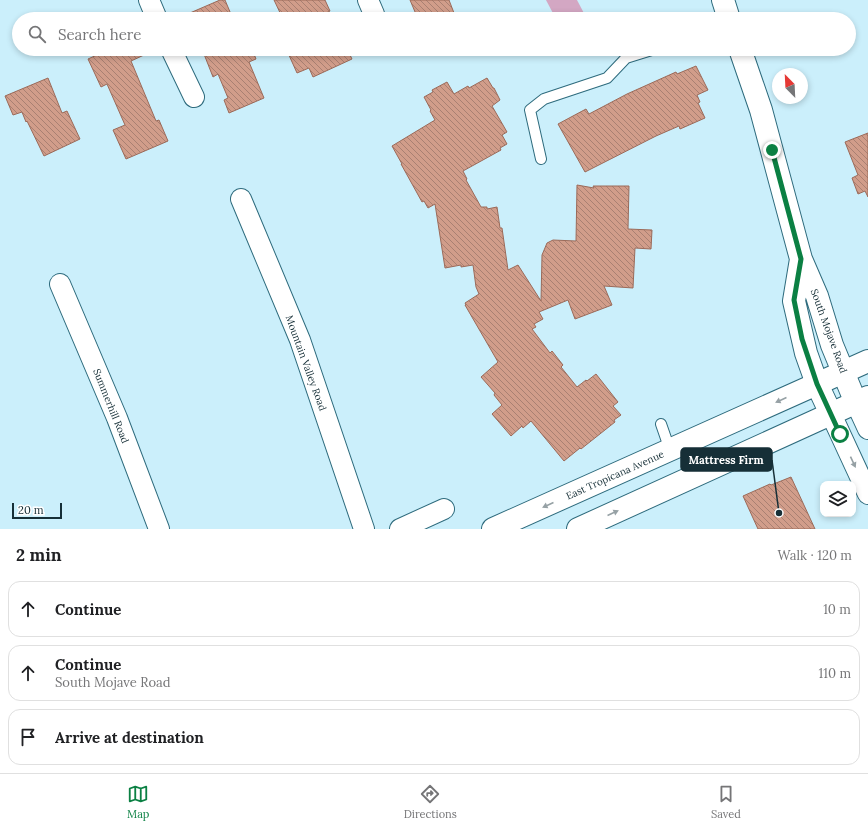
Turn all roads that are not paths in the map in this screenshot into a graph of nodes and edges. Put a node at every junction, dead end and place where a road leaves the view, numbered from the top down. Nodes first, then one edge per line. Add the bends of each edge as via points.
1 (149, 0) edge
2 (723, 0) edge
3 (154, 12) edge
4 (727, 12) edge
5 (174, 56) edge
6 (632, 56) edge
7 (742, 56) edge
8 (194, 98) dead end
9 (541, 159) dead end
10 (241, 199) dead end
11 (801, 259) junction
12 (60, 284) dead end
13 (868, 361) edge
14 (843, 372) junction
15 (817, 384) junction
16 (862, 400) edge
17 (831, 414) junction
18 (661, 424) dead end
19 (868, 429) edge
20 (670, 450) junction
21 (868, 494) edge
22 (444, 509) dead end
23 (497, 528) edge
24 (159, 529) edge
25 (364, 529) edge
26 (400, 529) edge
27 (578, 529) edge

1 - 3 street
2 - 4 main road
5 - 8 street
6 - 9 lane via 626,58 607,78 544,99 530,110
7 - 11 main road, South Mojave Road via 761,110
10 - 25 street, Mountain Valley Road via 300,340
11 - 14 main road, South Mojave Road via 817,296
11 - 15 main road, South Mojave Road via 794,300 802,339
12 - 24 street, Summerhill Road via 117,418
13 - 14 main road, East Tropicana Avenue
14 - 15 main road, East Tropicana Avenue
14 - 16 main road, South Mojave Road
15 - 17 main road, South Mojave Road
15 -> 20 main road, East Tropicana Avenue
16 - 17 main road
16 - 19 street
17 -> 21 street
27 -> 17 main road
18 - 20 lane
20 -> 23 main road, East Tropicana Avenue
22 - 26 street

